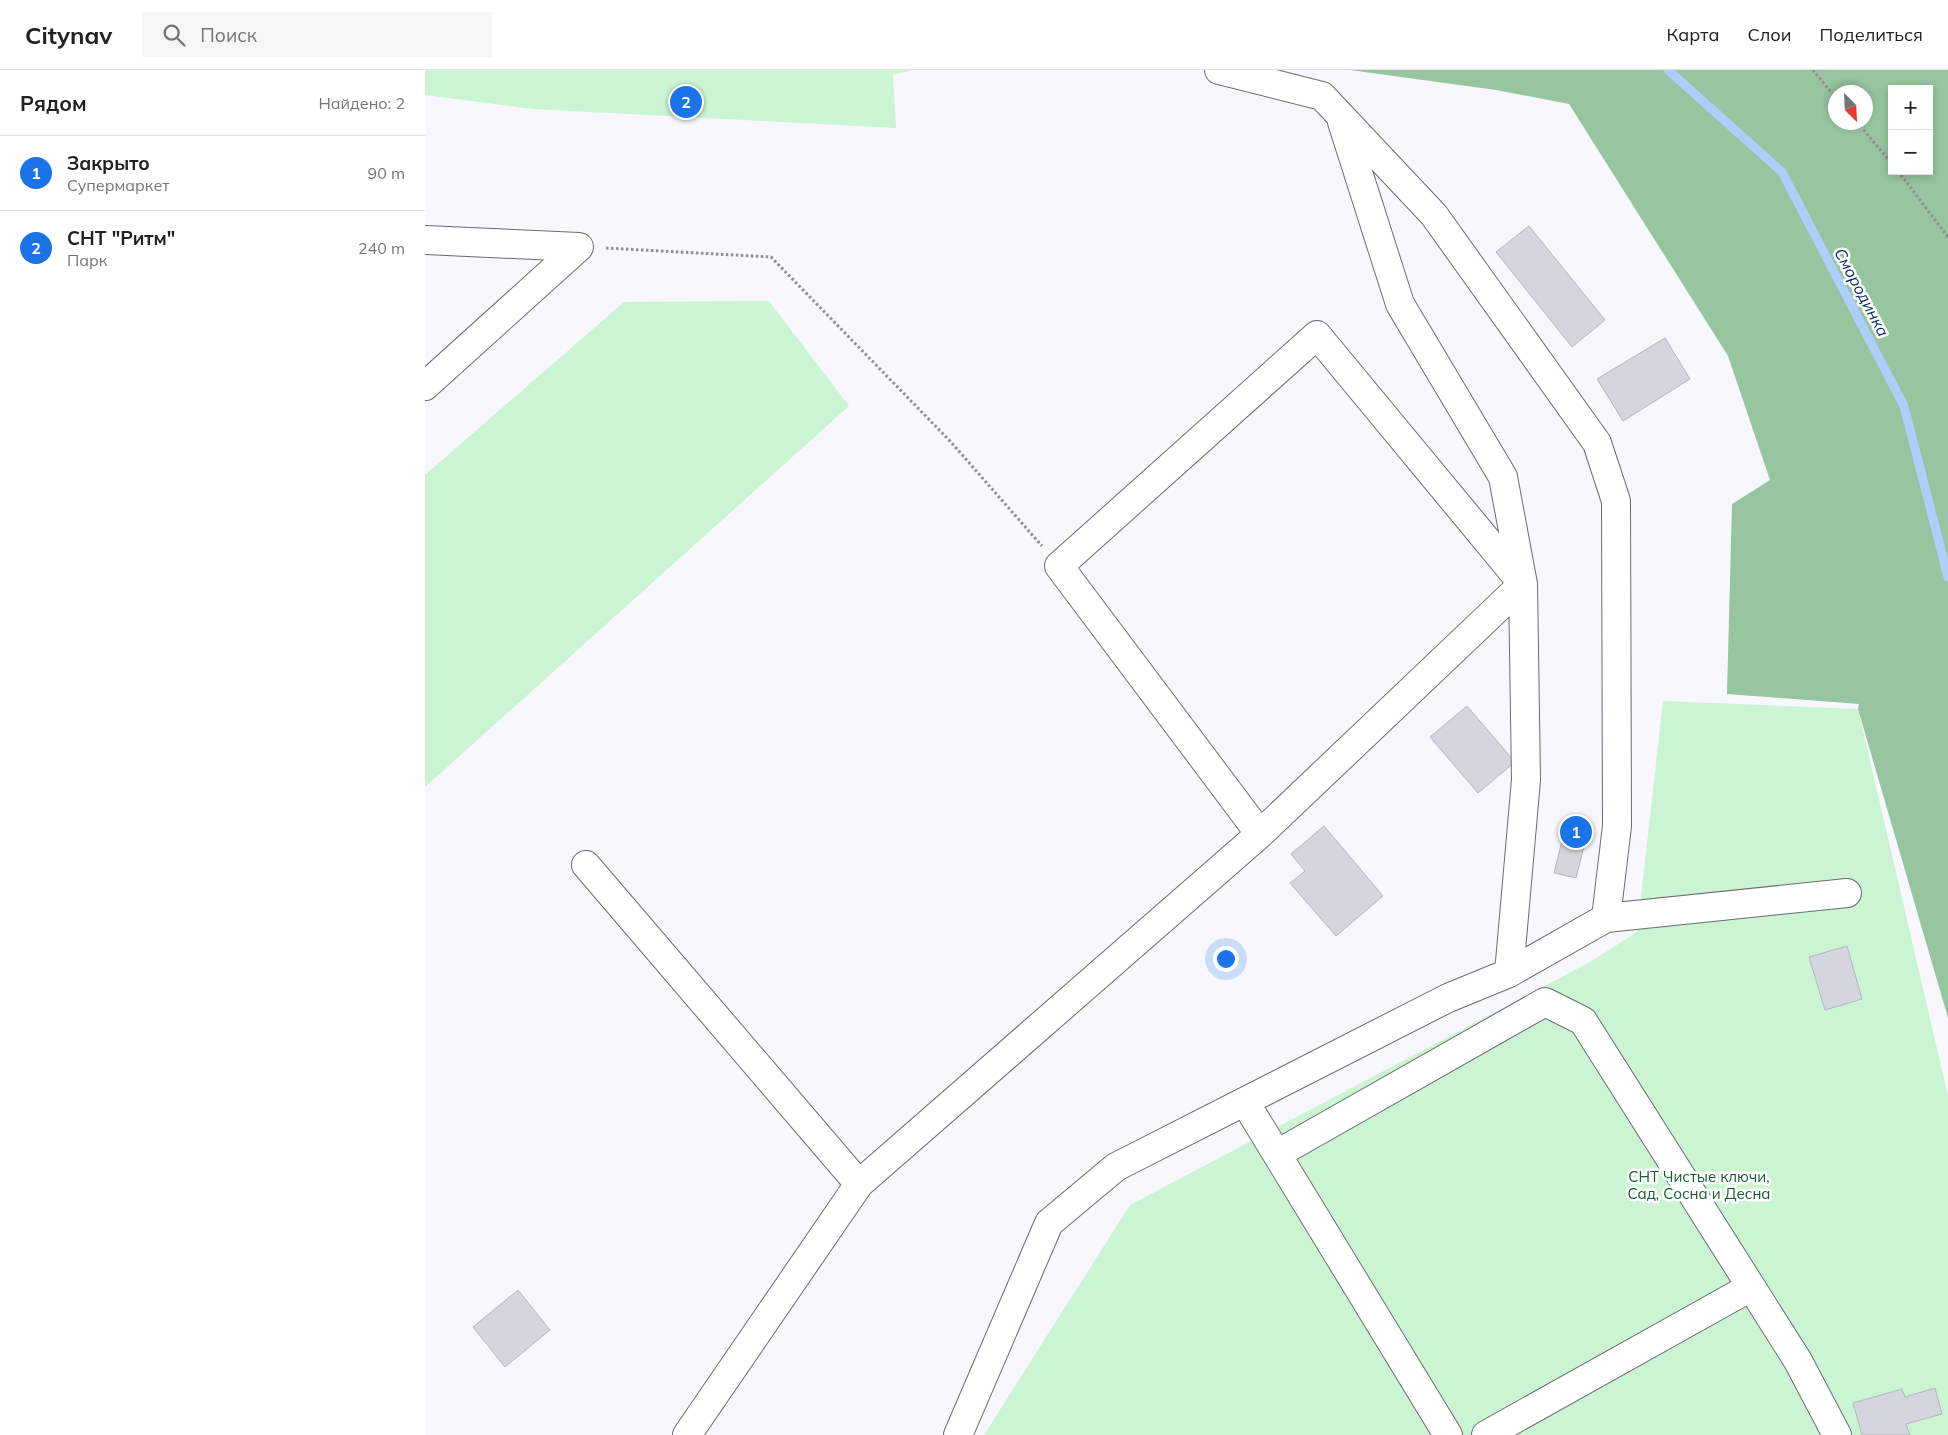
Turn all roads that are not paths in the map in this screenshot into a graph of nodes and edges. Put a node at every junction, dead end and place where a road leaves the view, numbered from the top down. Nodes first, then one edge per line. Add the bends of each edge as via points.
1 (1219, 70) edge
2 (1340, 114) junction
3 (425, 240) edge
4 (425, 386) edge
5 (1523, 584) junction
6 (1261, 834) junction
7 (586, 865) dead end
8 (1847, 893) dead end
9 (1606, 918) junction
10 (1509, 973) junction
11 (1245, 1102) junction
12 (1277, 1154) junction
13 (859, 1184) junction
14 (1751, 1287) junction
15 (687, 1435) edge
16 (958, 1435) edge
17 (1449, 1435) edge
18 (1487, 1435) edge
19 (1837, 1435) edge

1 - 2 street via 1322,96
2 - 5 street via 1400,304 1503,477
2 - 9 street via 1434,215 1597,443 1616,501 1617,826
3 - 4 street via 579,247
5 - 6 street
5 - 6 street via 1317,335 1059,566
5 - 10 street via 1526,780
6 - 13 street
7 - 13 street
8 - 9 street
9 - 10 street
10 - 11 street via 1448,998
11 - 12 street
11 - 16 street via 1116,1167 1049,1223
12 - 14 street via 1545,1002 1583,1021
12 - 17 street
13 - 15 street
14 - 18 street
14 - 19 street via 1798,1361

